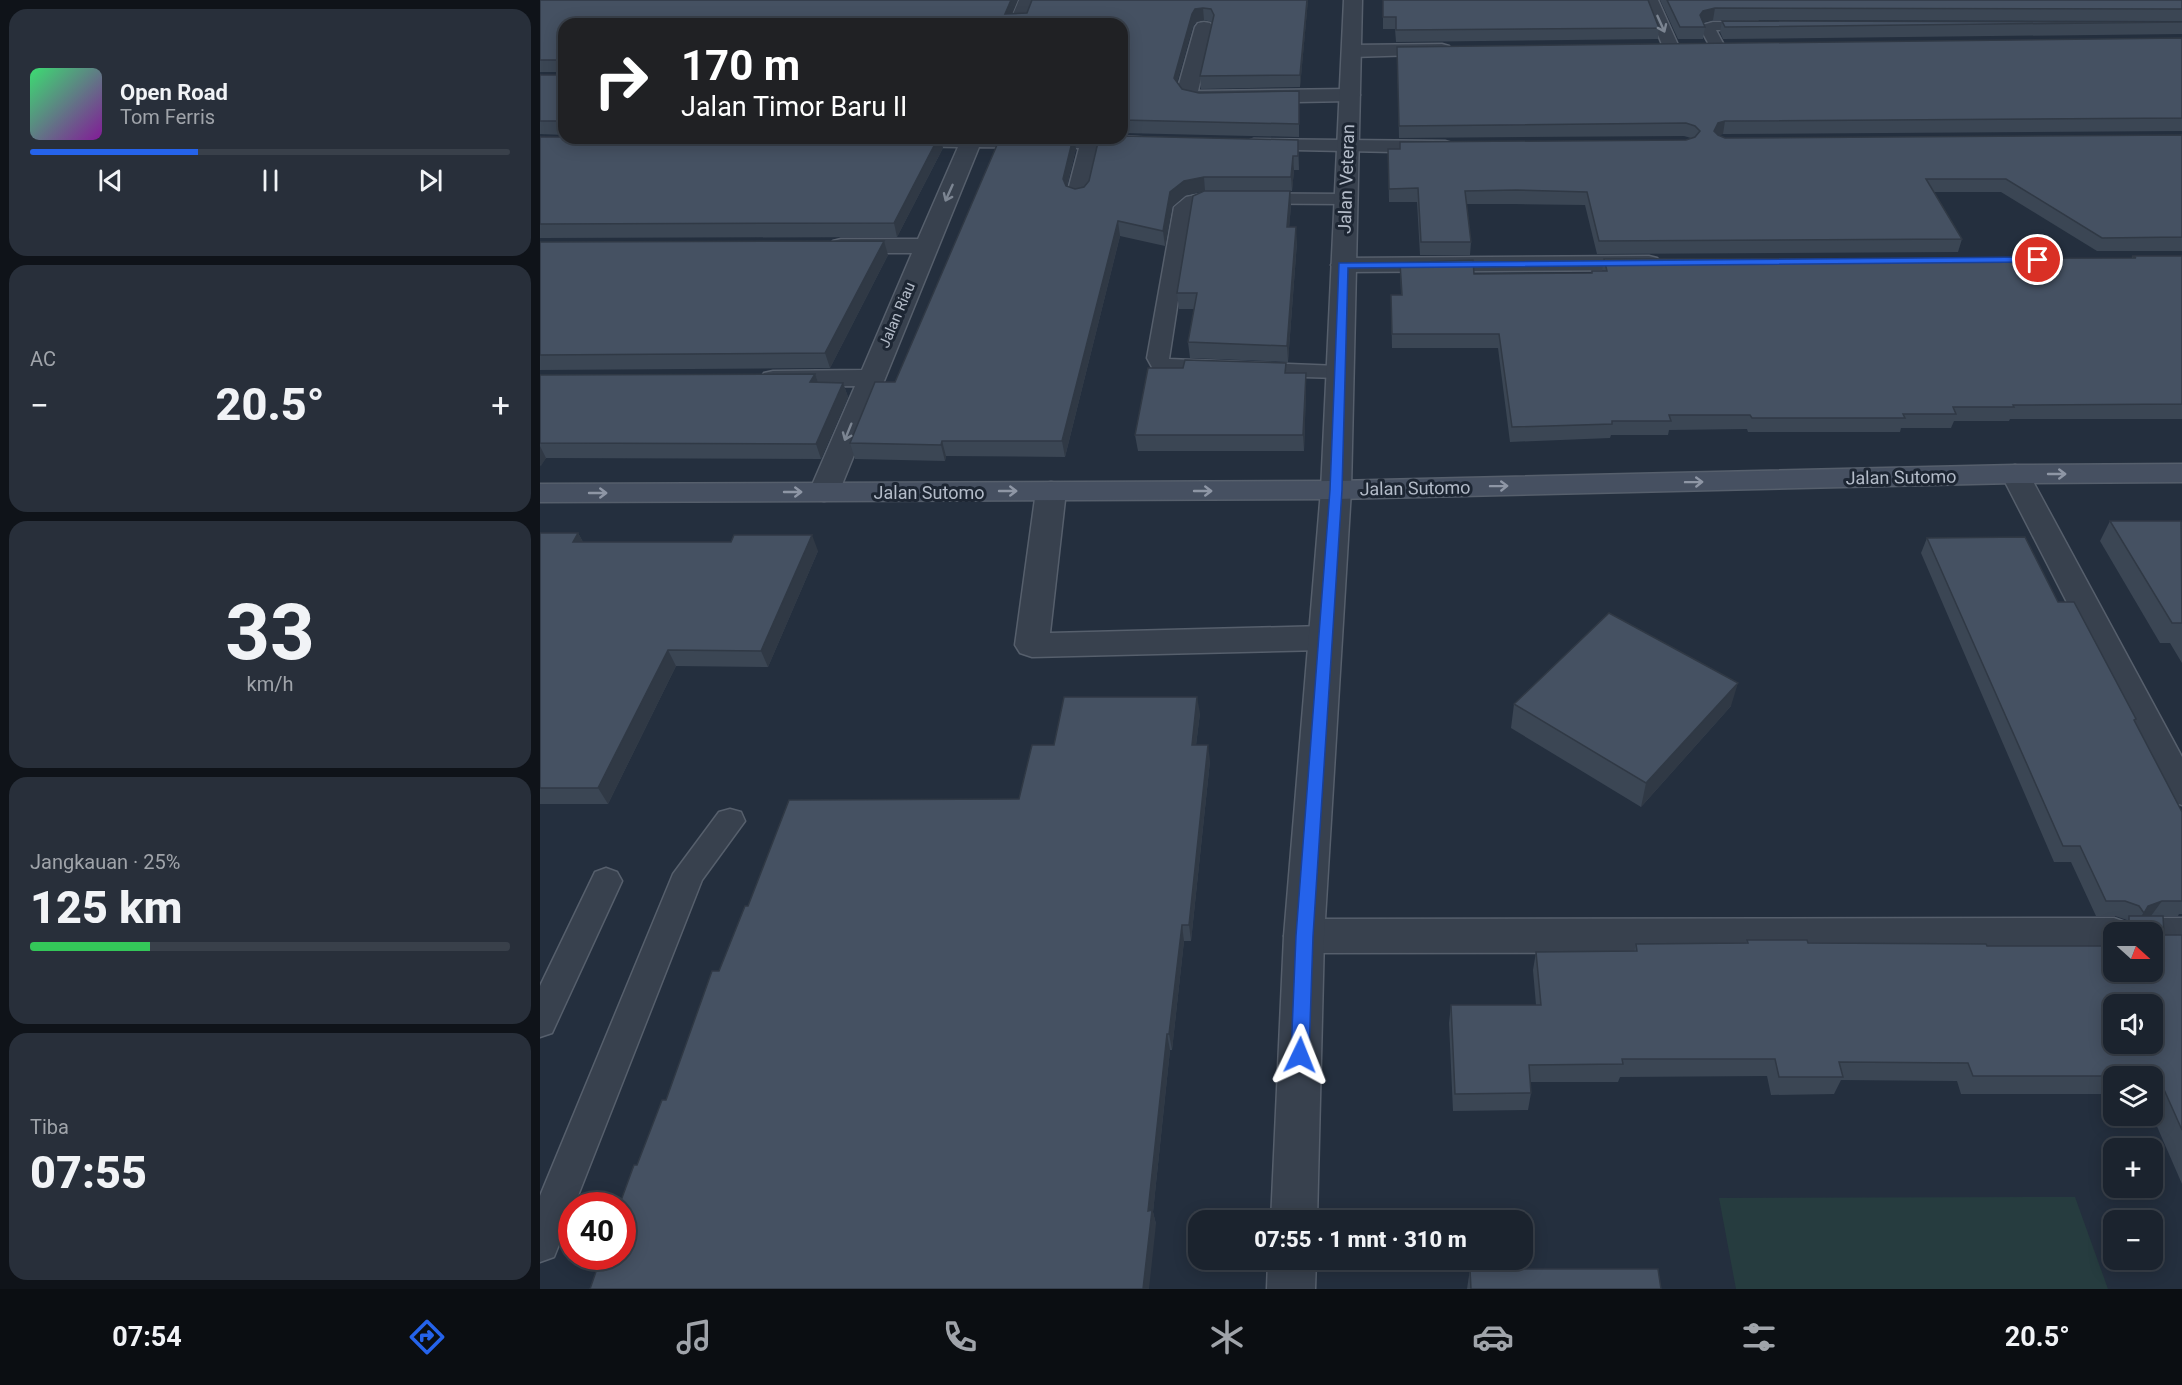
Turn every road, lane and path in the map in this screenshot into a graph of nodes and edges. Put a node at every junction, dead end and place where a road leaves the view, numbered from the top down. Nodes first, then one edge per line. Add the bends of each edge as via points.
1 (1028, 0) edge
2 (1353, 0) edge
3 (1651, 0) edge
4 (1020, 18) edge
5 (1772, 26) edge
6 (1204, 27) edge
7 (1741, 46) edge
8 (1671, 47) junction
9 (1717, 47) junction
10 (1647, 48) edge
11 (1458, 50) edge
12 (1352, 51) junction
13 (1350, 95) junction
14 (1128, 142) edge
15 (1161, 143) edge
16 (970, 144) edge
17 (1090, 144) edge
18 (1231, 145) edge
19 (1464, 146) edge
20 (1348, 147) junction
21 (1078, 194) edge
22 (1345, 199) junction
23 (822, 246) edge
24 (926, 246) junction
25 (1667, 263) edge
26 (1343, 265) junction
27 (1339, 372) junction
28 (870, 378) junction
29 (752, 379) edge
30 (2182, 473) edge
31 (2015, 474) junction
32 (1336, 490) junction
33 (1051, 491) junction
34 (824, 492) junction
35 (540, 493) edge
36 (1324, 638) junction
37 (2182, 791) edge
38 (730, 821) dead end
39 (606, 881) dead end
40 (2103, 935) edge
41 (2163, 935) edge
42 (2182, 935) edge
43 (1304, 936) junction
44 (540, 1022) edge
45 (1294, 1210) edge
46 (540, 1243) edge
47 (1292, 1270) edge
48 (1291, 1289) edge

1 - 4 street
2 - 12 street, Jalan Veteran
3 -> 8 lane
5 - 9 lane via 1707,28
6 - 13 street via 1187,91 1191,96
7 - 9 street
8 - 9 street
8 - 10 street
11 - 12 street
12 - 13 street, Jalan Veteran
13 - 20 street, Jalan Veteran
14 - 15 street
16 -> 24 street, Jalan Riau
17 - 21 street
18 - 20 street
19 - 20 street
20 - 22 street, Jalan Veteran
22 - 26 street, Jalan Veteran
22 - 27 lane via 1205,198 1183,207 1158,357 1161,364 1174,367
23 - 24 street
24 - 28 street, Jalan Riau
25 - 26 street
26 - 27 street, Jalan Veteran
27 - 32 street, Jalan Veteran
28 - 29 street
28 -> 34 street, Jalan Riau
31 -> 30 main road, Jalan Sutomo
32 -> 31 main road, Jalan Sutomo
31 - 37 street
33 -> 32 main road, Jalan Sutomo
32 - 36 street, Jalan Veteran
34 -> 33 main road, Jalan Sutomo
33 - 36 street via 1032,645
35 -> 34 main road, Jalan Sutomo
36 - 43 street, Jalan Veteran
38 - 46 lane via 689,874
39 - 44 lane
40 - 43 street
41 - 42 street
43 - 45 street, Jalan Veteran
47 - 48 street

